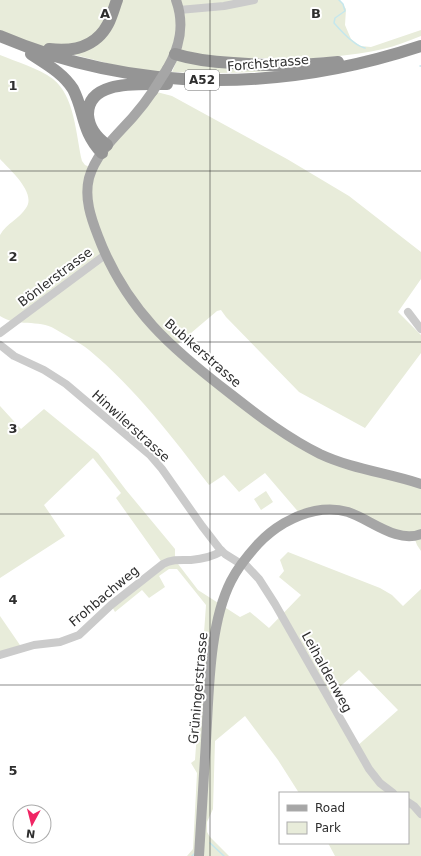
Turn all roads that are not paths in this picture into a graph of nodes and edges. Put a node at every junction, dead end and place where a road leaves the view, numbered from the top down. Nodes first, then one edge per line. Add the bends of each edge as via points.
1 (117, 0) edge
2 (176, 0) edge
3 (254, 0) edge
4 (179, 10) junction
5 (0, 36) edge
6 (0, 42) edge
7 (20, 44) junction
8 (421, 46) edge
9 (421, 52) edge
10 (31, 54) junction
11 (175, 54) junction
12 (386, 57) junction
13 (169, 84) junction
14 (104, 149) junction
15 (105, 255) junction
16 (408, 312) dead end
17 (421, 329) edge
18 (0, 334) edge
19 (0, 345) edge
20 (421, 484) edge
21 (421, 534) edge
22 (222, 551) junction
23 (242, 563) junction
24 (0, 655) edge
25 (392, 792) edge
26 (409, 803) edge
27 (421, 814) edge
28 (199, 856) edge

1 - 7 highway via 103,31 95,40 83,46 63,50
2 - 4 main road, Bubikerstrasse
3 - 4 street
4 - 11 main road, Bubikerstrasse via 181,32
5 - 7 highway, Forchstrasse / A52
6 - 10 highway, Forchstrasse / A52
7 - 12 highway, Forchstrasse / A52 via 111,70 154,77 200,80 289,77 338,69
8 - 12 highway, Forchstrasse / A52
9 - 13 highway, Forchstrasse / A52 via 354,72 299,81 228,86
10 - 13 highway, Forchstrasse / A52 via 102,74
10 - 14 highway via 68,82 77,98 87,132 93,143
11 - 12 highway via 217,62 273,65 334,63
11 - 14 main road, Bubikerstrasse, bridge via 153,91
13 - 14 highway via 113,87 94,96 89,109 89,121
14 - 15 main road, Bubikerstrasse via 89,178 88,190 90,215
15 - 18 street, Bönlerstrasse
15 - 20 main road, Bubikerstrasse via 123,287 174,349 273,426 298,442 343,463
16 - 17 street
19 - 22 street, Hinwilerstrasse via 14,356 66,384 150,455
21 - 23 main road, Grüningerstrasse via 414,537 403,536 350,513 321,510 301,515 279,526
22 - 23 street, Hinwilerstrasse
22 - 24 street, Frohbachweg via 208,558 173,560 163,564 111,605 88,627 69,639
23 - 25 street, Leihaldenweg via 259,579 275,604 369,769 380,783
23 - 28 main road, Grüningerstrasse via 231,580 224,600 214,646
26 - 27 street

